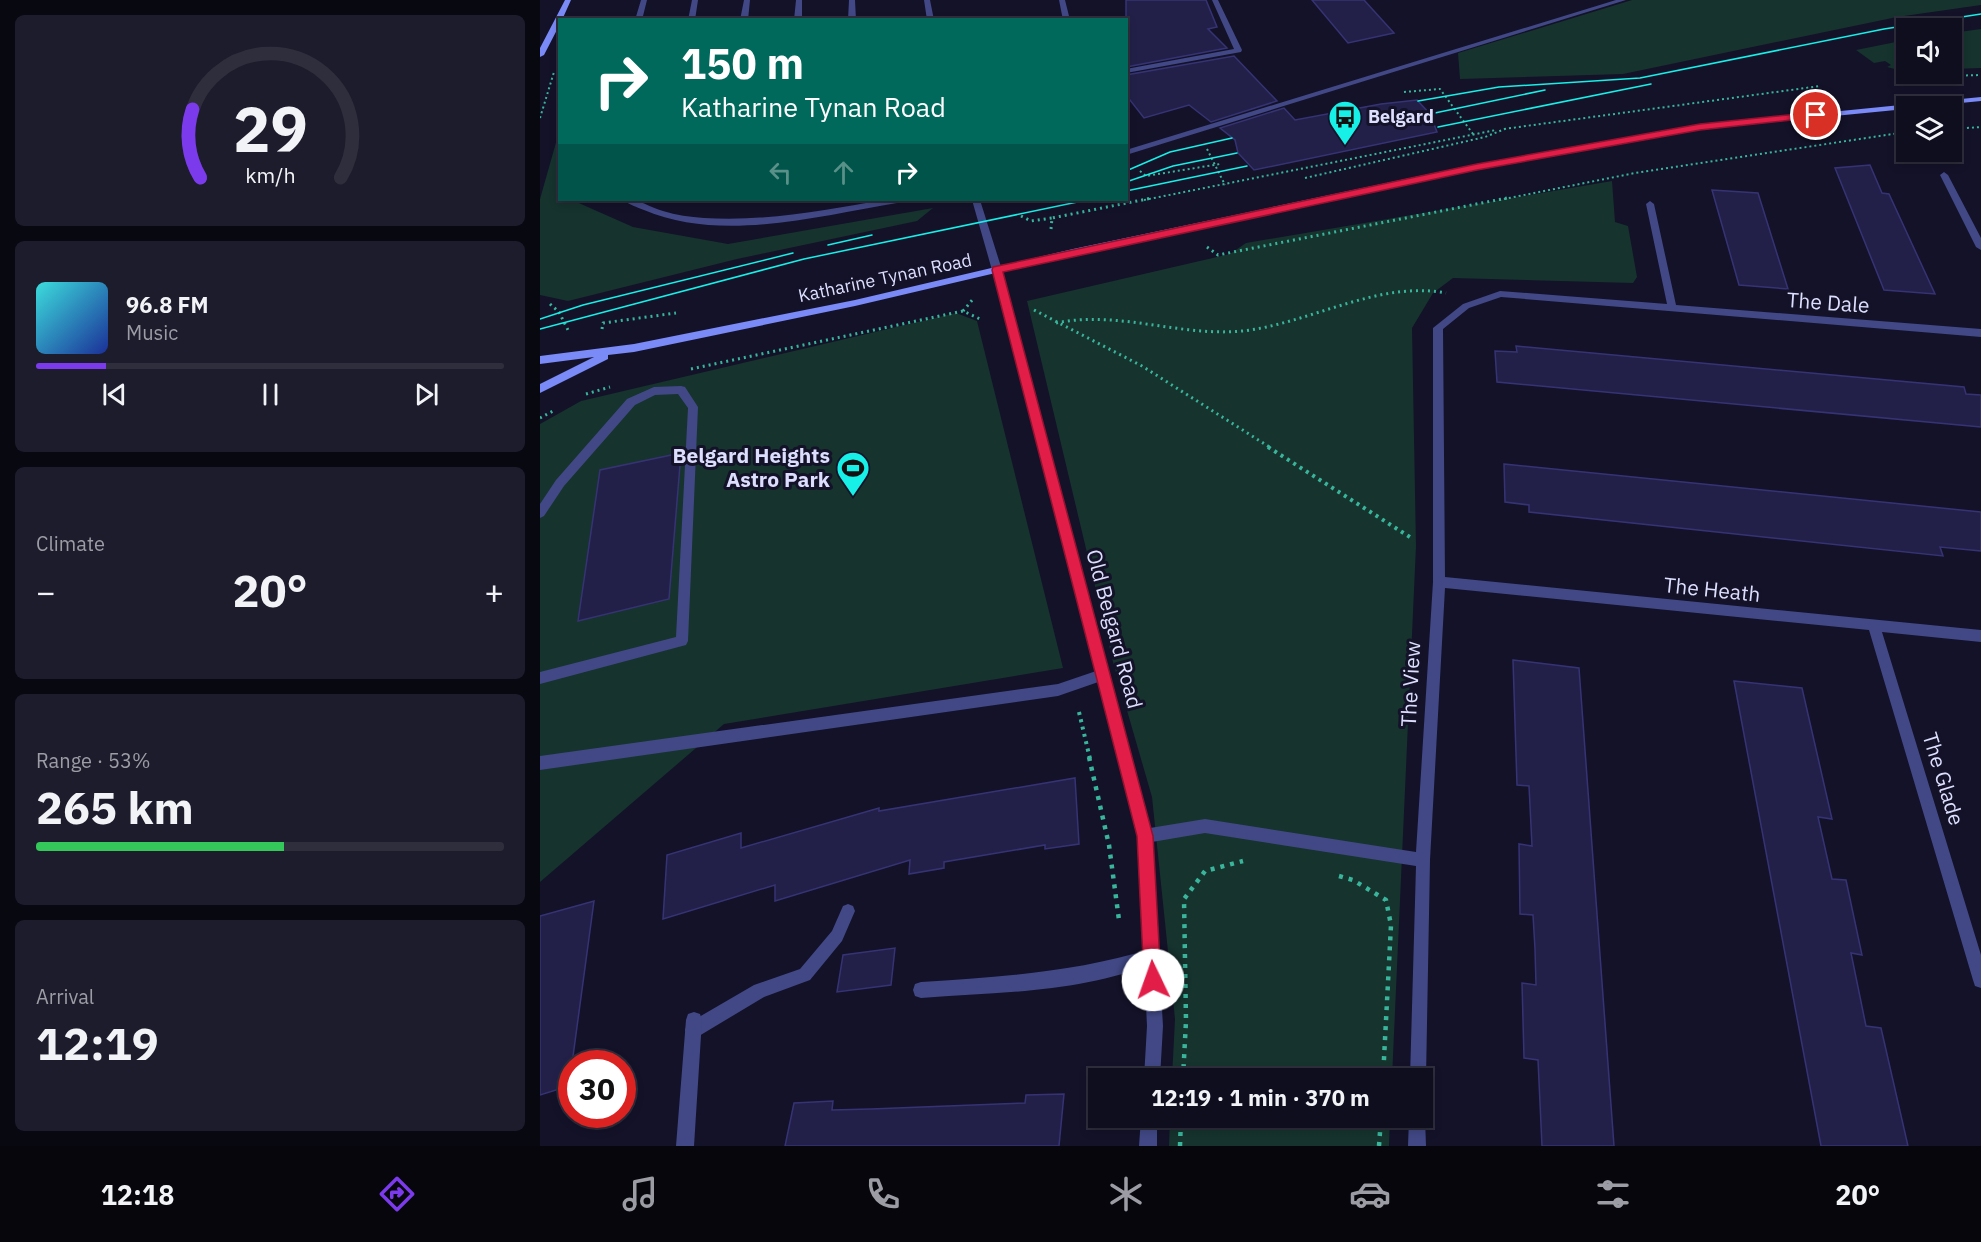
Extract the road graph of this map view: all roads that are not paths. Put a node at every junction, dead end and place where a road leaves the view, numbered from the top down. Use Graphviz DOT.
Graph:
graph roads {
  1 [pos="568,0"];
  2 [pos="644,0"];
  3 [pos="694,0"];
  4 [pos="747,0"];
  5 [pos="799,0"];
  6 [pos="852,0"];
  7 [pos="927,0"];
  8 [pos="1062,0"];
  9 [pos="1215,0"];
  10 [pos="1623,0"];
  11 [pos="559,18"];
  12 [pos="639,18"];
  13 [pos="691,18"];
  14 [pos="744,18"];
  15 [pos="798,18"];
  16 [pos="852,18"];
  17 [pos="931,18"];
  18 [pos="1066,18"];
  19 [pos="558,20"];
  20 [pos="540,55"];
  21 [pos="1128,71"];
  22 [pos="1981,99"];
  23 [pos="1128,152"];
  24 [pos="1944,175"];
  25 [pos="630,201"];
  26 [pos="890,201"];
  27 [pos="976,201"];
  28 [pos="1650,204"];
  29 [pos="1981,247"];
  30 [pos="997,270"];
  31 [pos="1466,306"];
  32 [pos="1671,308"];
  33 [pos="1981,333"];
  34 [pos="613,351"];
  35 [pos="540,360"];
  36 [pos="540,389"];
  37 [pos="540,513"];
  38 [pos="1439,582"];
  39 [pos="1874,626"];
  40 [pos="1981,636"];
  41 [pos="1102,675"];
  42 [pos="540,678"];
  43 [pos="540,763"];
  44 [pos="1145,836"];
  45 [pos="1423,860"];
  46 [pos="849,911"];
  47 [pos="1151,957"];
  48 [pos="1981,980"];
  49 [pos="921,990"];
  50 [pos="1153,1068"];
  51 [pos="1418,1068"];
  52 [pos="1149,1128"];
  53 [pos="1417,1128"];
  54 [pos="685,1146"];
  55 [pos="1148,1146"];
  56 [pos="1417,1146"];
  1 -- 11 [label="main road"];
  2 -- 12 [label="street"];
  3 -- 13 [label="street"];
  4 -- 14 [label="street"];
  5 -- 15 [label="street"];
  6 -- 16 [label="street"];
  7 -- 17 [label="street"];
  8 -- 18 [label="street"];
  9 -- 21 [label="street"];
  10 -- 23 [label="street"];
  19 -- 20 [label="main road"];
  22 -- 30 [label="main road, Katharine Tynan Road"];
  24 -- 29 [label="street"];
  25 -- 26 [label="street"];
  27 -- 30 [label="street, Old Belgard Road"];
  28 -- 32 [label="street"];
  30 -- 34 [label="main road, Katharine Tynan Road"];
  30 -- 41 [label="street, Old Belgard Road"];
  31 -- 32 [label="street, The Dale"];
  31 -- 38 [label="street, The View"];
  32 -- 33 [label="street, The Dale"];
  34 -- 35 [label="main road, Katharine Tynan Road"];
  34 -- 36 [label="main road"];
  37 -- 42 [label="street"];
  38 -- 39 [label="street, The Heath"];
  38 -- 45 [label="street, The View"];
  39 -- 40 [label="street, The Heath"];
  39 -- 48 [label="street, The Glade"];
  41 -- 43 [label="street"];
  41 -- 44 [label="street, Old Belgard Road"];
  44 -- 45 [label="street"];
  44 -- 47 [label="street, Old Belgard Road"];
  45 -- 51 [label="street, The View"];
  46 -- 54 [label="street"];
  47 -- 49 [label="street"];
  47 -- 50 [label="street, Old Belgard Road"];
  52 -- 55 [label="street"];
  53 -- 56 [label="street"];
}
